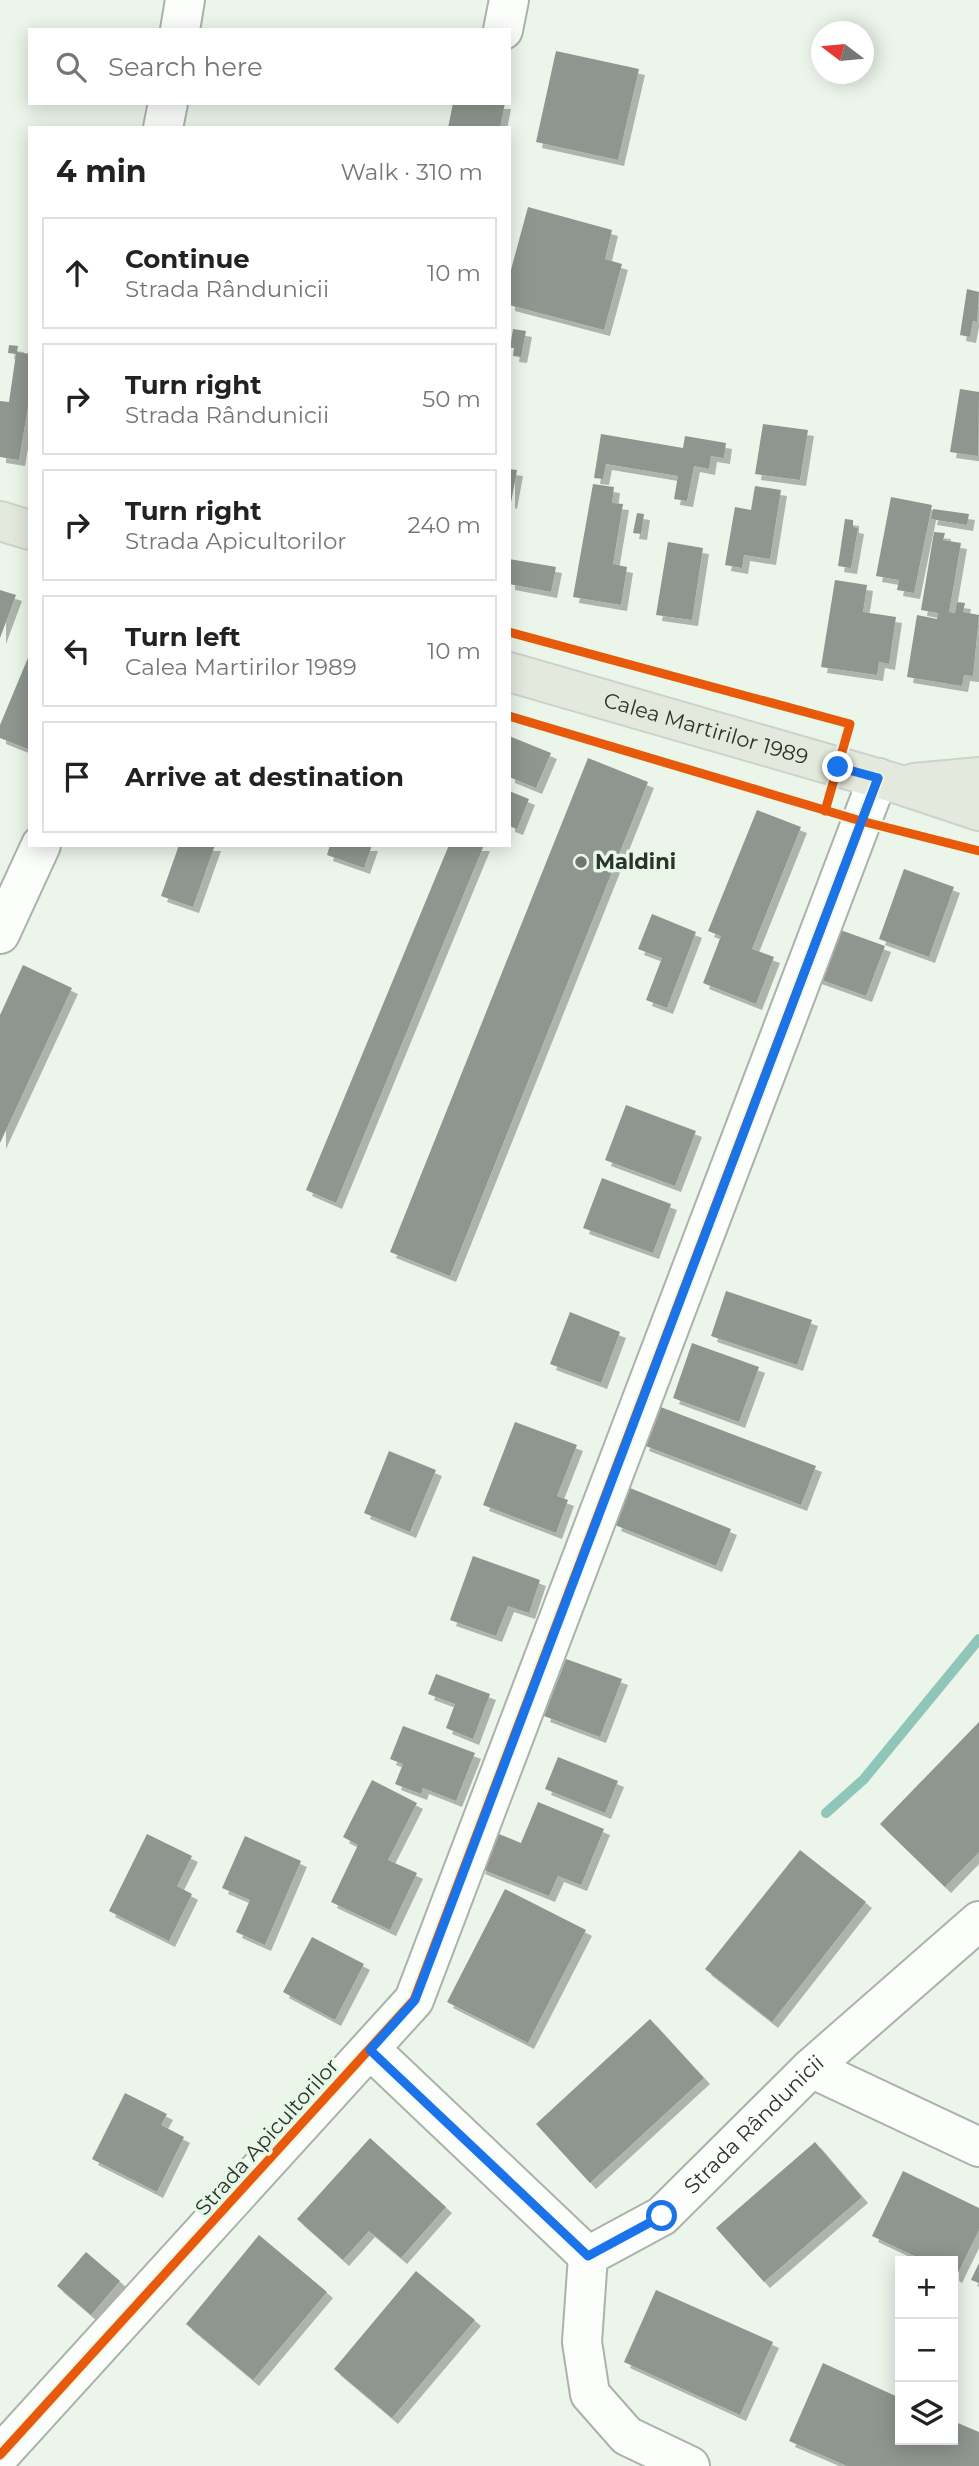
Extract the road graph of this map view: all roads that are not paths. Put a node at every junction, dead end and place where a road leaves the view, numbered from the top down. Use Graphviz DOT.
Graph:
graph roads {
  1 [pos="185,0"];
  2 [pos="509,0"];
  3 [pos="180,28"];
  4 [pos="503,28"];
  5 [pos="168,105"];
  6 [pos="163,126"];
  7 [pos="0,520"];
  8 [pos="28,529"];
  9 [pos="511,673"];
  10 [pos="979,777"];
  11 [pos="890,782"];
  12 [pos="979,811"];
  13 [pos="40,847"];
  14 [pos="0,934"];
  15 [pos="979,1921"];
  16 [pos="370,2050"];
  17 [pos="811,2068"];
  18 [pos="979,2147"];
  19 [pos="588,2256"];
  20 [pos="0,2455"];
  21 [pos="690,2466"];
  1 -- 3 [label="street"];
  2 -- 4 [label="street"];
  5 -- 6 [label="street"];
  7 -- 8 [label="main road"];
  9 -- 11 [label="main road, Calea Martirilor 1989"];
  10 -- 11 [label="main road, Calea Martirilor 1989"];
  11 -- 12 [label="main road, Calea Martirilor 1989"];
  11 -- 16 [label="street, Strada Apicultorilor"];
  13 -- 14 [label="street"];
  15 -- 17 [label="street, Strada Rândunicii"];
  16 -- 19 [label="street"];
  16 -- 20 [label="street, Strada Apicultorilor"];
  17 -- 18 [label="street"];
  17 -- 19 [label="street, Strada Rândunicii"];
  19 -- 21 [label="street"];
}
